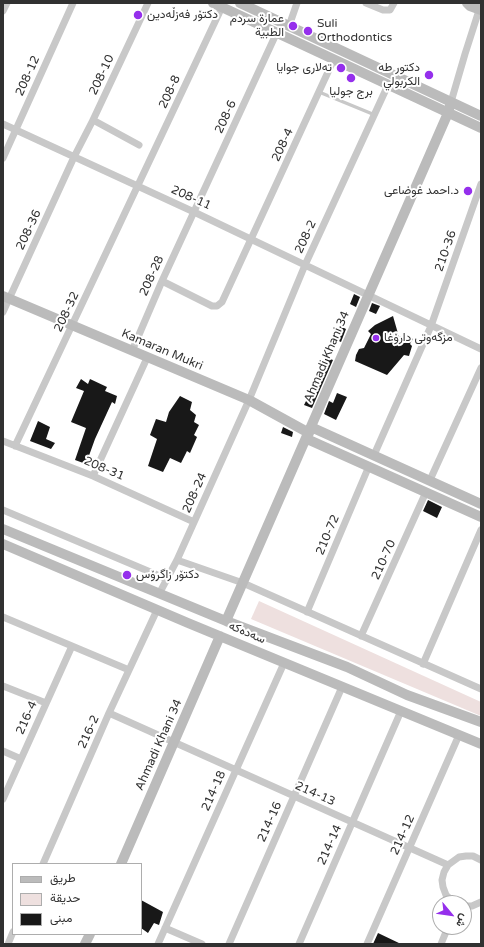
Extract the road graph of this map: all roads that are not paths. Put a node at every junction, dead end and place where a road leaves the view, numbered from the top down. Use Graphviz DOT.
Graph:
graph roads {
  1 [pos="7,3"];
  2 [pos="73,3"];
  3 [pos="148,3"];
  4 [pos="240,3"];
  5 [pos="297,3"];
  6 [pos="366,3"];
  7 [pos="394,3"];
  8 [pos="467,3"];
  9 [pos="217,5"];
  10 [pos="480,8"];
  11 [pos="3,11"];
  12 [pos="289,26"];
  13 [pos="277,32"];
  14 [pos="334,59"];
  15 [pos="388,85"];
  16 [pos="319,92"];
  17 [pos="451,102"];
  18 [pos="448,113"];
  19 [pos="375,115"];
  20 [pos="481,116"];
  21 [pos="93,120"];
  22 [pos="3,124"];
  23 [pos="481,128"];
  24 [pos="16,130"];
  25 [pos="138,146"];
  26 [pos="74,157"];
  27 [pos="3,158"];
  28 [pos="481,184"];
  29 [pos="138,187"];
  30 [pos="194,212"];
  31 [pos="252,239"];
  32 [pos="305,265"];
  33 [pos="162,281"];
  34 [pos="368,295"];
  35 [pos="6,298"];
  36 [pos="3,312"];
  37 [pos="72,326"];
  38 [pos="431,326"];
  39 [pos="481,349"];
  40 [pos="132,351"];
  41 [pos="147,358"];
  42 [pos="481,368"];
  43 [pos="249,400"];
  44 [pos="309,433"];
  45 [pos="3,441"];
  46 [pos="16,446"];
  47 [pos="374,454"];
  48 [pos="369,466"];
  49 [pos="93,476"];
  50 [pos="430,480"];
  51 [pos="426,492"];
  52 [pos="466,497"];
  53 [pos="481,504"];
  54 [pos="462,508"];
  55 [pos="3,510"];
  56 [pos="481,517"];
  57 [pos="194,522"];
  58 [pos="3,529"];
  59 [pos="481,530"];
  60 [pos="20,536"];
  61 [pos="3,544"];
  62 [pos="41,545"];
  63 [pos="16,550"];
  64 [pos="36,558"];
  65 [pos="177,560"];
  66 [pos="167,579"];
  67 [pos="243,584"];
  68 [pos="159,594"];
  69 [pos="157,610"];
  70 [pos="307,612"];
  71 [pos="3,617"];
  72 [pos="226,621"];
  73 [pos="220,636"];
  74 [pos="361,636"];
  75 [pos="72,646"];
  76 [pos="284,663"];
  77 [pos="423,664"];
  78 [pos="130,670"];
  79 [pos="367,678"];
  80 [pos="3,686"];
  81 [pos="342,687"];
  82 [pos="481,688"];
  83 [pos="401,692"];
  84 [pos="360,694"];
  85 [pos="46,703"];
  86 [pos="397,710"];
  87 [pos="109,713"];
  88 [pos="481,722"];
  89 [pos="459,735"];
  90 [pos="174,743"];
  91 [pos="481,744"];
  92 [pos="3,751"];
  93 [pos="21,758"];
  94 [pos="235,770"];
  95 [pos="294,796"];
  96 [pos="3,799"];
  97 [pos="352,822"];
  98 [pos="409,848"];
  99 [pos="481,858"];
  100 [pos="43,863"];
  101 [pos="120,863"];
  102 [pos="448,865"];
  103 [pos="446,895"];
  104 [pos="165,928"];
  105 [pos="12,934"];
  106 [pos="90,935"];
  107 [pos="8,944"];
  108 [pos="85,944"];
  109 [pos="158,944"];
  110 [pos="202,944"];
  111 [pos="229,944"];
  112 [pos="299,944"];
  113 [pos="367,944"];
  1 -- 11 [label="street"];
  2 -- 24 [label="street, 208-12"];
  3 -- 21 [label="street, 208-10"];
  4 -- 12 [label="main road"];
  5 -- 12 [label="street"];
  6 -- 7 [label="street"];
  8 -- 10 [label="main road"];
  9 -- 13 [label="main road"];
  9 -- 29 [label="street, 208-8"];
  10 -- 17 [label="street"];
  12 -- 17 [label="main road"];
  13 -- 14 [label="main road"];
  13 -- 30 [label="street, 208-6"];
  14 -- 15 [label="main road"];
  14 -- 16 [label="street, 208-4"];
  15 -- 18 [label="main road"];
  15 -- 19 [label="street, 208-2"];
  16 -- 19 [label="lane"];
  16 -- 31 [label="street, 208-4"];
  17 -- 18 [label="main road, Ahmadi Khani 34"];
  17 -- 20 [label="main road"];
  18 -- 23 [label="main road"];
  18 -- 34 [label="main road, Ahmadi Khani 34"];
  19 -- 32 [label="street, 208-2"];
  21 -- 25 [label="street"];
  21 -- 26 [label="street, 208-10"];
  22 -- 24 [label="street, 208-11"];
  24 -- 26 [label="street, 208-11"];
  24 -- 27 [label="street, 208-12"];
  26 -- 29 [label="street, 208-11"];
  26 -- 35 [label="street, 208-36"];
  28 -- 38 [label="street, 210-36"];
  29 -- 30 [label="street, 208-11"];
  29 -- 37 [label="street, 208-32"];
  30 -- 31 [label="street, 208-11"];
  30 -- 33 [label="street, 208-28"];
  31 -- 32 [label="street, 208-11"];
  31 -- 33 [label="street, 208-4"];
  32 -- 34 [label="street, 208-11"];
  32 -- 43 [label="street, 208-2"];
  33 -- 40 [label="street, 208-28"];
  34 -- 38 [label="street"];
  34 -- 44 [label="main road, Ahmadi Khani 34"];
  35 -- 36 [label="street, 208-36"];
  35 -- 37 [label="main road, Kamaran Mukri"];
  37 -- 40 [label="main road, Kamaran Mukri"];
  37 -- 46 [label="street, 208-32"];
  38 -- 39 [label="street"];
  38 -- 47 [label="street, 210-36"];
  40 -- 41 [label="main road, Kamaran Mukri"];
  41 -- 43 [label="main road, Kamaran Mukri"];
  41 -- 49 [label="street"];
  42 -- 50 [label="street"];
  43 -- 44 [label="main road, Kamaran Mukri"];
  43 -- 57 [label="street, 208-24"];
  44 -- 47 [label="main road, Kamaran Mukri"];
  44 -- 48 [label="main road, Kamaran Mukri"];
  44 -- 67 [label="main road, Ahmadi Khani 34"];
  45 -- 46 [label="street, 208-31"];
  46 -- 49 [label="street, 208-31"];
  47 -- 50 [label="main road, Kamaran Mukri"];
  48 -- 51 [label="main road, Kamaran Mukri"];
  48 -- 70 [label="street, 210-72"];
  49 -- 57 [label="street, 208-31"];
  50 -- 52 [label="main road, Kamaran Mukri"];
  51 -- 54 [label="main road, Kamaran Mukri"];
  51 -- 74 [label="street, 210-70"];
  52 -- 53 [label="main road, Kamaran Mukri"];
  52 -- 54 [label="main road"];
  54 -- 56 [label="main road, Kamaran Mukri"];
  55 -- 66 [label="street"];
  57 -- 65 [label="street, 208-24"];
  58 -- 60 [label="main road, سەدەکە"];
  59 -- 77 [label="street"];
  60 -- 62 [label="main road, سەدەکە"];
  60 -- 63 [label="main road"];
  61 -- 63 [label="main road, سەدەکە"];
  62 -- 64 [label="main road"];
  62 -- 68 [label="main road, سەدەکە"];
  63 -- 64 [label="main road, سەدەکە"];
  64 -- 69 [label="main road, سەدەکە"];
  65 -- 66 [label="street, 208-24"];
  65 -- 67 [label="street"];
  66 -- 68 [label="street, 208-24"];
  67 -- 70 [label="street"];
  67 -- 72 [label="main road, Ahmadi Khani 34"];
  68 -- 72 [label="main road, سەدەکە"];
  69 -- 73 [label="main road, سەدەکە"];
  69 -- 78 [label="street, 216-2"];
  70 -- 74 [label="street"];
  71 -- 75 [label="street"];
  72 -- 79 [label="main road, سەدەکە"];
  73 -- 76 [label="main road, سەدەکە"];
  73 -- 90 [label="main road, Ahmadi Khani 34"];
  74 -- 77 [label="street"];
  75 -- 78 [label="street"];
  75 -- 85 [label="street, 216-4"];
  76 -- 81 [label="main road, سەدەکە"];
  76 -- 94 [label="street, 214-18"];
  77 -- 82 [label="street"];
  78 -- 87 [label="street, 216-2"];
  79 -- 83 [label="main road, سەدەکە"];
  79 -- 84 [label="main road"];
  80 -- 85 [label="street"];
  81 -- 84 [label="main road, سەدەکە"];
  81 -- 95 [label="street, 214-16"];
  83 -- 86 [label="main road"];
  83 -- 88 [label="main road, سەدەکە"];
  84 -- 86 [label="main road, سەدەکە"];
  85 -- 93 [label="street, 216-4"];
  86 -- 89 [label="main road, سەدەکە"];
  86 -- 97 [label="street, 214-14"];
  87 -- 90 [label="street, 214-13"];
  87 -- 100 [label="street, 216-2"];
  89 -- 91 [label="main road, سەدەکە"];
  89 -- 98 [label="street, 214-12"];
  90 -- 94 [label="street, 214-13"];
  90 -- 101 [label="main road, Ahmadi Khani 34"];
  92 -- 93 [label="street"];
  93 -- 96 [label="street, 216-4"];
  94 -- 95 [label="street, 214-13"];
  94 -- 104 [label="street, 214-18"];
  95 -- 97 [label="street, 214-13"];
  95 -- 111 [label="street, 214-16"];
  97 -- 98 [label="street, 214-13"];
  97 -- 112 [label="street, 214-14"];
  98 -- 102 [label="street, 214-13"];
  98 -- 113 [label="street, 214-12"];
  99 -- 102 [label="street"];
  102 -- 103 [label="street"];
  104 -- 109 [label="street, 214-18"];
  104 -- 110 [label="street"];
  105 -- 107 [label="street"];
  106 -- 108 [label="main road"];
}
